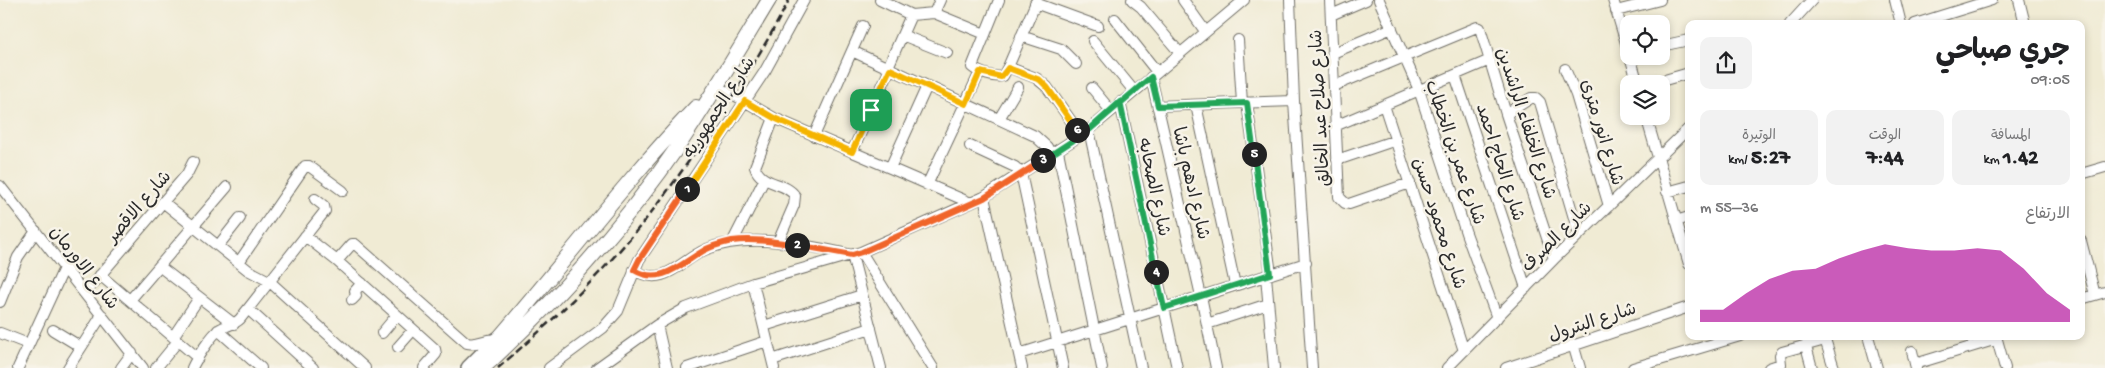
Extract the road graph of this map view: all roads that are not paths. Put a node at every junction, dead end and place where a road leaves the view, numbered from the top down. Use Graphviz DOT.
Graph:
graph roads {
  1 [pos="768,0"];
  2 [pos="804,0"];
  3 [pos="881,0"];
  4 [pos="940,0"];
  5 [pos="998,0"];
  6 [pos="1132,0"];
  7 [pos="1183,0"];
  8 [pos="1290,0"];
  9 [pos="1330,0"];
  10 [pos="1366,0"];
  11 [pos="1378,0"];
  12 [pos="1614,0"];
  13 [pos="1660,0"];
  14 [pos="1895,0"];
  15 [pos="1992,0"];
  16 [pos="2019,0"];
  17 [pos="1809,1"];
  18 [pos="1036,2"];
  19 [pos="1238,2"];
  20 [pos="1616,11"];
  21 [pos="934,13"];
  22 [pos="1332,15"];
  23 [pos="911,16"];
  24 [pos="1115,19"];
  25 [pos="1793,20"];
  26 [pos="1901,20"];
  27 [pos="1928,20"];
  28 [pos="2024,20"];
  29 [pos="1620,24"];
  30 [pos="863,26"];
  31 [pos="1098,26"];
  32 [pos="1392,28"];
  33 [pos="1205,31"];
  34 [pos="985,34"];
  35 [pos="902,36"];
  36 [pos="1021,36"];
  37 [pos="1238,40"];
  38 [pos="1685,41"];
  39 [pos="1093,42"];
  40 [pos="1670,44"];
  41 [pos="852,51"];
  42 [pos="1179,52"];
  43 [pos="946,53"];
  44 [pos="1333,53"];
  45 [pos="1405,58"];
  46 [pos="1490,60"];
  47 [pos="1076,64"];
  48 [pos="889,68"];
  49 [pos="976,68"];
  50 [pos="1008,68"];
  51 [pos="1564,69"];
  52 [pos="1154,74"];
  53 [pos="1685,74"];
  54 [pos="1455,75"];
  55 [pos="1670,78"];
  56 [pos="928,86"];
  57 [pos="1334,86"];
  58 [pos="716,87"];
  59 [pos="1018,87"];
  60 [pos="1092,88"];
  61 [pos="1419,90"];
  62 [pos="1134,91"];
  63 [pos="745,101"];
  64 [pos="1294,101"];
  65 [pos="1120,102"];
  66 [pos="1244,103"];
  67 [pos="966,104"];
  68 [pos="1196,105"];
  69 [pos="1384,105"];
  70 [pos="1158,106"];
  71 [pos="1111,111"];
  72 [pos="1506,114"];
  73 [pos="774,118"];
  74 [pos="999,119"];
  75 [pos="1649,125"];
  76 [pos="1335,126"];
  77 [pos="1085,132"];
  78 [pos="1685,132"];
  79 [pos="814,136"];
  80 [pos="1396,140"];
  81 [pos="970,146"];
  82 [pos="852,152"];
  83 [pos="1055,153"];
  84 [pos="1658,158"];
  85 [pos="1337,160"];
  86 [pos="193,162"];
  87 [pos="2105,167"];
  88 [pos="890,168"];
  89 [pos="1021,173"];
  90 [pos="2085,173"];
  91 [pos="764,180"];
  92 [pos="1410,183"];
  93 [pos="928,185"];
  94 [pos="0,186"];
  95 [pos="227,187"];
  96 [pos="1685,187"];
  97 [pos="343,191"];
  98 [pos="1667,192"];
  99 [pos="984,198"];
  100 [pos="315,199"];
  101 [pos="163,202"];
  102 [pos="971,204"];
  103 [pos="1609,206"];
  104 [pos="1685,217"];
  105 [pos="240,218"];
  106 [pos="1676,220"];
  107 [pos="193,226"];
  108 [pos="36,231"];
  109 [pos="1578,235"];
  110 [pos="305,236"];
  111 [pos="732,241"];
  112 [pos="778,242"];
  113 [pos="218,246"];
  114 [pos="1685,251"];
  115 [pos="2085,252"];
  116 [pos="857,253"];
  117 [pos="1554,259"];
  118 [pos="337,261"];
  119 [pos="238,262"];
  120 [pos="1306,263"];
  121 [pos="64,266"];
  122 [pos="159,266"];
  123 [pos="634,270"];
  124 [pos="100,275"];
  125 [pos="1268,275"];
  126 [pos="270,282"];
  127 [pos="362,283"];
  128 [pos="753,283"];
  129 [pos="1235,285"];
  130 [pos="1526,288"];
  131 [pos="86,293"];
  132 [pos="2100,293"];
  133 [pos="862,295"];
  134 [pos="1202,296"];
  135 [pos="200,298"];
  136 [pos="2085,298"];
  137 [pos="1,300"];
  138 [pos="130,300"];
  139 [pos="352,300"];
  140 [pos="1268,304"];
  141 [pos="1164,308"];
  142 [pos="1685,308"];
  143 [pos="248,309"];
  144 [pos="102,315"];
  145 [pos="397,315"];
  146 [pos="1497,318"];
  147 [pos="1130,319"];
  148 [pos="237,321"];
  149 [pos="1207,324"];
  150 [pos="657,325"];
  151 [pos="764,326"];
  152 [pos="871,328"];
  153 [pos="53,330"];
  154 [pos="218,330"];
  155 [pos="413,330"];
  156 [pos="1094,330"];
  157 [pos="0,333"];
  158 [pos="382,333"];
  159 [pos="176,339"];
  160 [pos="1727,340"];
  161 [pos="1820,340"];
  162 [pos="1826,340"];
  163 [pos="1872,340"];
  164 [pos="1991,340"];
  165 [pos="1998,340"];
  166 [pos="767,341"];
  167 [pos="1057,342"];
  168 [pos="28,344"];
  169 [pos="501,344"];
  170 [pos="1573,344"];
  171 [pos="1806,346"];
  172 [pos="81,347"];
  173 [pos="398,347"];
  174 [pos="1464,351"];
  175 [pos="1912,351"];
  176 [pos="132,353"];
  177 [pos="1019,354"];
  178 [pos="198,358"];
  179 [pos="773,364"];
  180 [pos="1916,366"];
  181 [pos="1511,367"];
  182 [pos="1774,367"];
  183 [pos="18,368"];
  184 [pos="68,368"];
  185 [pos="121,368"];
  186 [pos="143,368"];
  187 [pos="156,368"];
  188 [pos="192,368"];
  189 [pos="261,368"];
  190 [pos="313,368"];
  191 [pos="365,368"];
  192 [pos="424,368"];
  193 [pos="469,368"];
  194 [pos="483,368"];
  195 [pos="549,368"];
  196 [pos="597,368"];
  197 [pos="667,368"];
  198 [pos="687,368"];
  199 [pos="881,368"];
  200 [pos="933,368"];
  201 [pos="1022,368"];
  202 [pos="1063,368"];
  203 [pos="1102,368"];
  204 [pos="1141,368"];
  205 [pos="1177,368"];
  206 [pos="1216,368"];
  207 [pos="1274,368"];
  208 [pos="1312,368"];
  209 [pos="1447,368"];
  210 [pos="1580,368"];
  211 [pos="1633,368"];
  212 [pos="1812,368"];
  213 [pos="1834,368"];
  214 [pos="1877,368"];
  215 [pos="2005,368"];
  1 -- 58 [label="main road, شارع الجمهوريه"];
  2 -- 63 [label="street, شارع الجمهوريه"];
  3 -- 23 [label="street"];
  4 -- 21 [label="street"];
  5 -- 34 [label="street"];
  6 -- 42 [label="street"];
  7 -- 33 [label="street"];
  8 -- 64 [label="street"];
  9 -- 22 [label="street, شارع صلاح عبد الخالق"];
  10 -- 22 [label="street"];
  11 -- 32 [label="street, شارع عمر بن الخطاب"];
  12 -- 20 [label="street"];
  13 -- 20 [label="street"];
  14 -- 26 [label="street"];
  15 -- 27 [label="street"];
  16 -- 28 [label="street"];
  17 -- 25 [label="street"];
  18 -- 31 [label="street"];
  18 -- 36 [label="street"];
  19 -- 33 [label="street"];
  20 -- 29 [label="street"];
  21 -- 23 [label="street"];
  21 -- 34 [label="street"];
  22 -- 44 [label="street, شارع صلاح عبد الخالق"];
  23 -- 35 [label="street"];
  24 -- 52 [label="street"];
  30 -- 41 [label="street"];
  32 -- 44 [label="street"];
  32 -- 45 [label="street, شارع عمر بن الخطاب"];
  33 -- 42 [label="street"];
  34 -- 49 [label="street"];
  35 -- 43 [label="street"];
  35 -- 48 [label="street"];
  36 -- 47 [label="street"];
  36 -- 50 [label="street"];
  37 -- 66 [label="street"];
  38 -- 40 [label="street"];
  39 -- 62 [label="street"];
  41 -- 48 [label="street"];
  41 -- 79 [label="street"];
  42 -- 52 [label="street"];
  44 -- 57 [label="street, شارع صلاح عبد الخالق"];
  45 -- 46 [label="street, شارع الخلفاء الراشدين"];
  45 -- 57 [label="street"];
  45 -- 61 [label="street, شارع عمر بن الخطاب"];
  46 -- 54 [label="street"];
  46 -- 72 [label="street, شارع الخلفاء الراشدين"];
  48 -- 56 [label="street"];
  48 -- 82 [label="street"];
  49 -- 50 [label="street"];
  49 -- 67 [label="street"];
  50 -- 77 [label="street"];
  51 -- 103 [label="street, شارع انور مترى"];
  52 -- 62 [label="street"];
  52 -- 70 [label="street, شارع ادهم باشا"];
  53 -- 55 [label="street"];
  54 -- 61 [label="street"];
  54 -- 130 [label="street, شارع الحاج احمد"];
  56 -- 67 [label="street"];
  56 -- 88 [label="street"];
  57 -- 76 [label="street, شارع صلاح عبد الخالق"];
  58 -- 63 [label="street"];
  58 -- 169 [label="main road, شارع الجمهوريه"];
  58 -- 169 [label="main road, شارع الجمهوريه"];
  59 -- 74 [label="street"];
  60 -- 71 [label="street"];
  61 -- 69 [label="street"];
  61 -- 146 [label="street, شارع عمر بن الخطاب"];
  62 -- 65 [label="street"];
  63 -- 73 [label="street"];
  63 -- 123 [label="street, شارع الجمهوريه"];
  64 -- 66 [label="street"];
  64 -- 120 [label="street"];
  65 -- 71 [label="street"];
  65 -- 141 [label="street, شارع الصحابه"];
  66 -- 68 [label="street"];
  66 -- 125 [label="street"];
  67 -- 74 [label="street"];
  67 -- 93 [label="street"];
  68 -- 70 [label="street"];
  68 -- 129 [label="street"];
  69 -- 76 [label="street"];
  69 -- 80 [label="street, شارع محمود حسن"];
  70 -- 134 [label="street, شارع ادهم باشا"];
  71 -- 77 [label="street"];
  72 -- 109 [label="street"];
  72 -- 117 [label="street, شارع الخلفاء الراشدين"];
  73 -- 79 [label="street"];
  73 -- 91 [label="street"];
  74 -- 83 [label="street"];
  75 -- 84 [label="street"];
  76 -- 85 [label="street, شارع صلاح عبد الخالق"];
  77 -- 83 [label="street"];
  77 -- 147 [label="street"];
  78 -- 84 [label="street, شارع الصرف"];
  79 -- 82 [label="street"];
  80 -- 85 [label="street"];
  80 -- 92 [label="street, شارع محمود حسن"];
  81 -- 89 [label="street"];
  82 -- 88 [label="street"];
  83 -- 89 [label="street"];
  83 -- 156 [label="street"];
  84 -- 98 [label="street"];
  84 -- 103 [label="street, شارع الصرف"];
  85 -- 92 [label="street, شارع صلاح عبد الخالق"];
  86 -- 101 [label="street, شارع الاقصر"];
  87 -- 90 [label="street"];
  88 -- 93 [label="street"];
  89 -- 99 [label="street"];
  89 -- 167 [label="street"];
  91 -- 111 [label="street"];
  91 -- 112 [label="street"];
  92 -- 174 [label="street, شارع محمود حسن"];
  93 -- 102 [label="street"];
  94 -- 108 [label="street, شارع الاورمان"];
  95 -- 107 [label="street"];
  96 -- 98 [label="street"];
  97 -- 119 [label="street"];
  98 -- 106 [label="street"];
  99 -- 102 [label="street"];
  99 -- 177 [label="street"];
  100 -- 110 [label="street"];
  101 -- 107 [label="street"];
  101 -- 124 [label="street, شارع الاقصر"];
  102 -- 116 [label="street"];
  103 -- 109 [label="street, شارع الصرف"];
  104 -- 106 [label="street"];
  105 -- 113 [label="street"];
  106 -- 114 [label="street"];
  107 -- 113 [label="street"];
  107 -- 122 [label="street"];
  108 -- 121 [label="street, شارع الاورمان"];
  108 -- 137 [label="street"];
  109 -- 117 [label="street, شارع الصرف"];
  110 -- 118 [label="street"];
  110 -- 126 [label="street"];
  111 -- 112 [label="street"];
  111 -- 123 [label="street"];
  112 -- 116 [label="street"];
  113 -- 119 [label="street"];
  115 -- 132 [label="street"];
  116 -- 128 [label="street"];
  116 -- 133 [label="street"];
  116 -- 200 [label="street"];
  117 -- 130 [label="street, شارع الصرف"];
  118 -- 127 [label="street"];
  118 -- 169 [label="street"];
  119 -- 126 [label="street"];
  120 -- 125 [label="street"];
  120 -- 208 [label="street"];
  121 -- 131 [label="street, شارع الاورمان"];
  121 -- 168 [label="street"];
  122 -- 135 [label="street"];
  122 -- 138 [label="street"];
  123 -- 195 [label="street, شارع الجمهوريه"];
  124 -- 131 [label="street, شارع الاقصر"];
  124 -- 138 [label="street"];
  125 -- 129 [label="street"];
  125 -- 140 [label="street"];
  126 -- 143 [label="street"];
  126 -- 191 [label="street"];
  127 -- 139 [label="street"];
  127 -- 145 [label="street"];
  128 -- 150 [label="street"];
  128 -- 151 [label="street"];
  129 -- 134 [label="street"];
  130 -- 146 [label="street, شارع الصرف"];
  131 -- 144 [label="street, شارع الاورمان"];
  132 -- 136 [label="street"];
  133 -- 151 [label="street"];
  133 -- 152 [label="street"];
  134 -- 141 [label="street"];
  134 -- 149 [label="street, شارع ادهم باشا"];
  135 -- 148 [label="street"];
  135 -- 159 [label="street"];
  138 -- 159 [label="street"];
  140 -- 149 [label="street"];
  140 -- 207 [label="street"];
  141 -- 147 [label="street"];
  141 -- 205 [label="street, شارع الصحابه"];
  142 -- 170 [label="street, شارع البترول"];
  143 -- 148 [label="street"];
  143 -- 190 [label="street"];
  144 -- 172 [label="street"];
  144 -- 176 [label="street, شارع الاورمان"];
  145 -- 155 [label="street"];
  145 -- 158 [label="street"];
  146 -- 174 [label="street, شارع الصرف"];
  147 -- 156 [label="street"];
  147 -- 204 [label="street"];
  148 -- 154 [label="street"];
  149 -- 206 [label="street, شارع ادهم باشا"];
  150 -- 196 [label="street"];
  150 -- 197 [label="street"];
  151 -- 166 [label="street"];
  152 -- 179 [label="street"];
  152 -- 199 [label="street"];
  153 -- 172 [label="street"];
  154 -- 178 [label="street"];
  154 -- 189 [label="street"];
  155 -- 173 [label="street"];
  155 -- 192 [label="street"];
  156 -- 167 [label="street"];
  156 -- 203 [label="street"];
  157 -- 168 [label="street"];
  159 -- 178 [label="street"];
  159 -- 187 [label="street"];
  160 -- 211 [label="street"];
  161 -- 171 [label="street"];
  162 -- 213 [label="street"];
  163 -- 214 [label="street"];
  164 -- 180 [label="street"];
  165 -- 215 [label="street"];
  166 -- 179 [label="street"];
  166 -- 198 [label="street"];
  167 -- 177 [label="street"];
  167 -- 202 [label="street"];
  168 -- 183 [label="street"];
  169 -- 193 [label="highway"];
  169 -- 194 [label="main road, شارع الجمهوريه"];
  170 -- 181 [label="street, شارع البترول"];
  170 -- 210 [label="street"];
  171 -- 182 [label="street"];
  171 -- 212 [label="street"];
  172 -- 184 [label="street"];
  174 -- 209 [label="street, شارع الصرف"];
  175 -- 180 [label="street"];
  176 -- 185 [label="street"];
  176 -- 186 [label="street, شارع الاورمان"];
  177 -- 201 [label="street"];
  178 -- 188 [label="street"];
}
